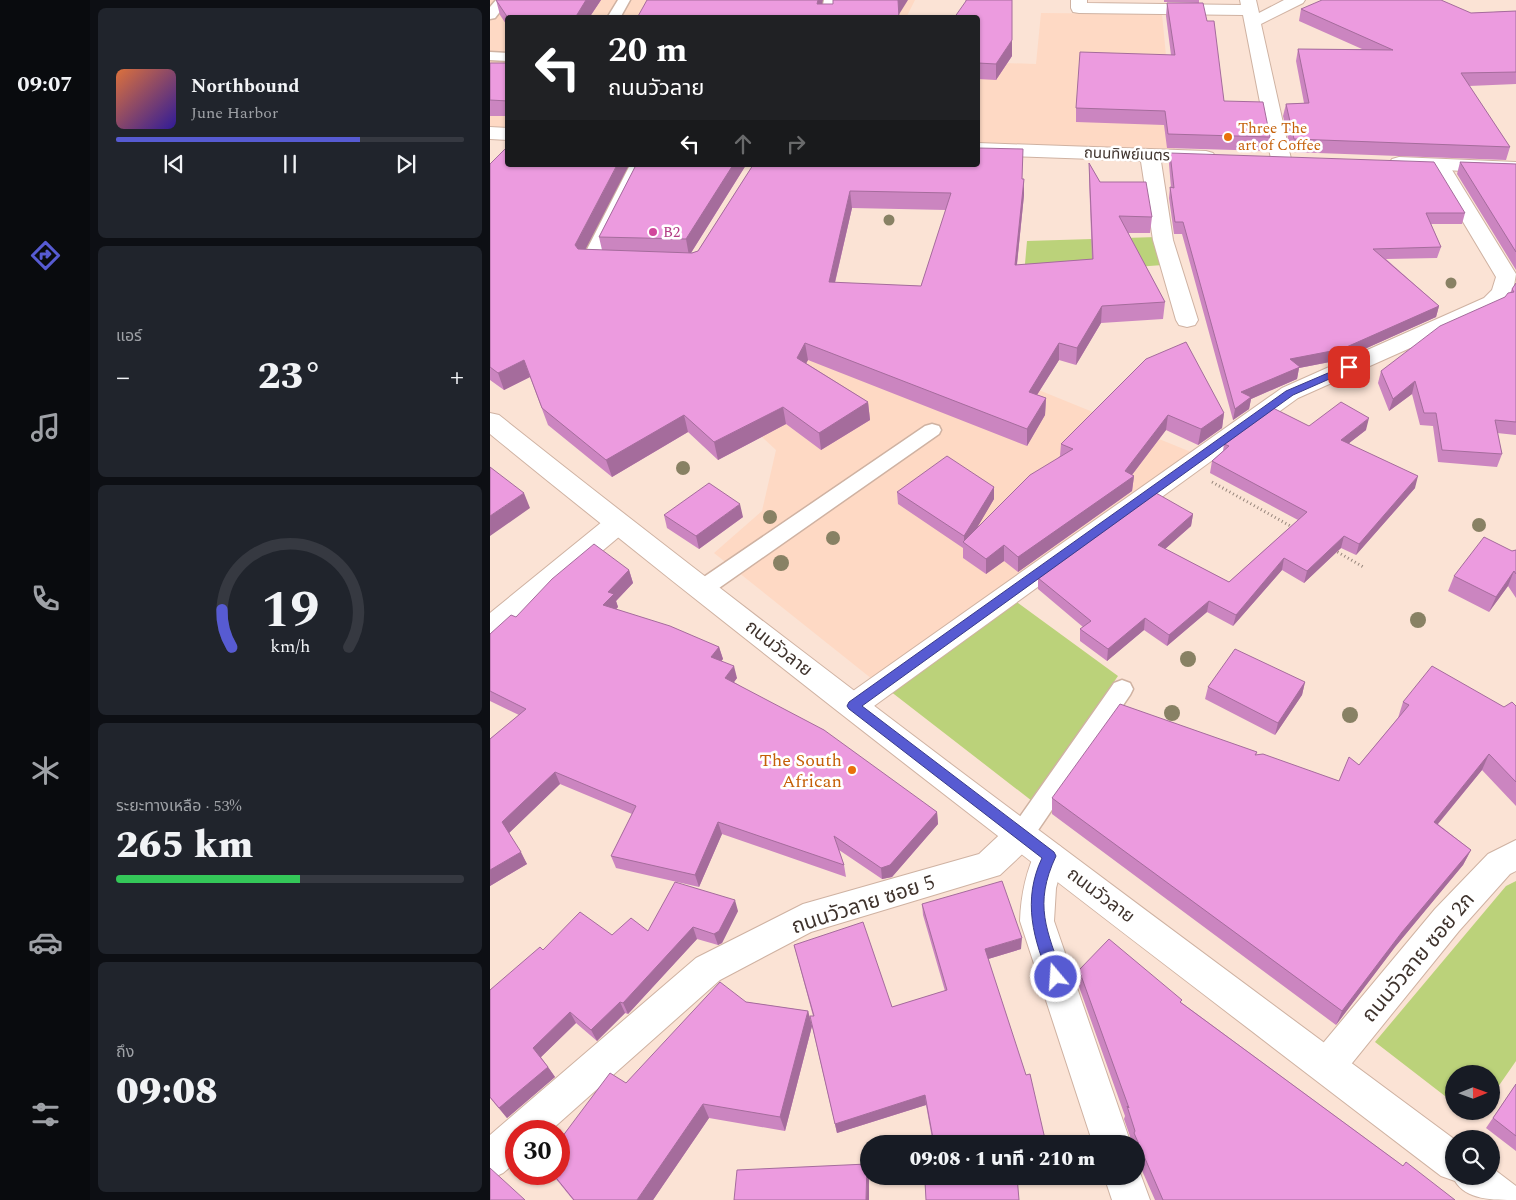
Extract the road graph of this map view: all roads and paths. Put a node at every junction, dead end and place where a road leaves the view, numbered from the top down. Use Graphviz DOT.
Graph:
graph roads {
  1 [pos="503,0"];
  2 [pos="624,0"];
  3 [pos="830,0"];
  4 [pos="1079,0"];
  5 [pos="1297,0"];
  6 [pos="1251,10"];
  7 [pos="490,15"];
  8 [pos="615,15"];
  9 [pos="827,15"];
  10 [pos="490,56"];
  11 [pos="505,57"];
  12 [pos="490,133"];
  13 [pos="505,134"];
  14 [pos="980,149"];
  15 [pos="1150,155"];
  16 [pos="1225,157"];
  17 [pos="1301,160"];
  18 [pos="1380,163"];
  19 [pos="1439,165"];
  20 [pos="637,167"];
  21 [pos="1516,168"];
  22 [pos="618,261"];
  23 [pos="1511,279"];
  24 [pos="1187,320"];
  25 [pos="490,420"];
  26 [pos="932,430"];
  27 [pos="1185,467"];
  28 [pos="617,524"];
  29 [pos="1296,530"];
  30 [pos="1331,549"];
  31 [pos="1365,568"];
  32 [pos="702,589"];
  33 [pos="490,629"];
  34 [pos="1122,689"];
  35 [pos="853,706"];
  36 [pos="1021,834"];
  37 [pos="1516,854"];
  38 [pos="1049,856"];
  39 [pos="1327,1066"];
  40 [pos="535,1120"];
  41 [pos="1109,1135"];
  42 [pos="505,1146"];
  43 [pos="1445,1155"];
  44 [pos="490,1160"];
  45 [pos="1126,1185"];
  46 [pos="1484,1185"];
  47 [pos="1131,1200"];
  48 [pos="1503,1200"];
  1 -- 7 [label="lane"];
  2 -- 8 [label="lane"];
  3 -- 9 [label="lane"];
  4 -- 6 [label="street"];
  5 -- 6 [label="street"];
  6 -- 17 [label="street"];
  10 -- 11 [label="lane"];
  12 -- 13 [label="street"];
  14 -- 15 [label="street, ถนนทิพย์เนตร"];
  15 -- 16 [label="street, ถนนทิพย์เนตร"];
  15 -- 24 [label="street"];
  18 -- 19 [label="street"];
  19 -- 21 [label="street"];
  19 -- 23 [label="street"];
  20 -- 22 [label="lane"];
  23 -- 27 [label="street"];
  25 -- 28 [label="street, ถนนวัวลาย"];
  26 -- 32 [label="lane"];
  27 -- 29 [label="path"];
  27 -- 35 [label="street"];
  28 -- 32 [label="street, ถนนวัวลาย"];
  28 -- 33 [label="street"];
  30 -- 31 [label="path"];
  32 -- 35 [label="street, ถนนวัวลาย"];
  34 -- 36 [label="lane"];
  35 -- 36 [label="street, ถนนวัวลาย"];
  36 -- 38 [label="street, ถนนวัวลาย"];
  36 -- 40 [label="street, ถนนวัวลาย ซอย 5"];
  37 -- 39 [label="street, ถนนวัวลาย ซอย 2ก"];
  38 -- 39 [label="street, ถนนวัวลาย"];
  38 -- 41 [label="street"];
  39 -- 43 [label="street, ถนนวัวลาย"];
  42 -- 44 [label="street"];
  45 -- 47 [label="street"];
  46 -- 48 [label="street"];
}
